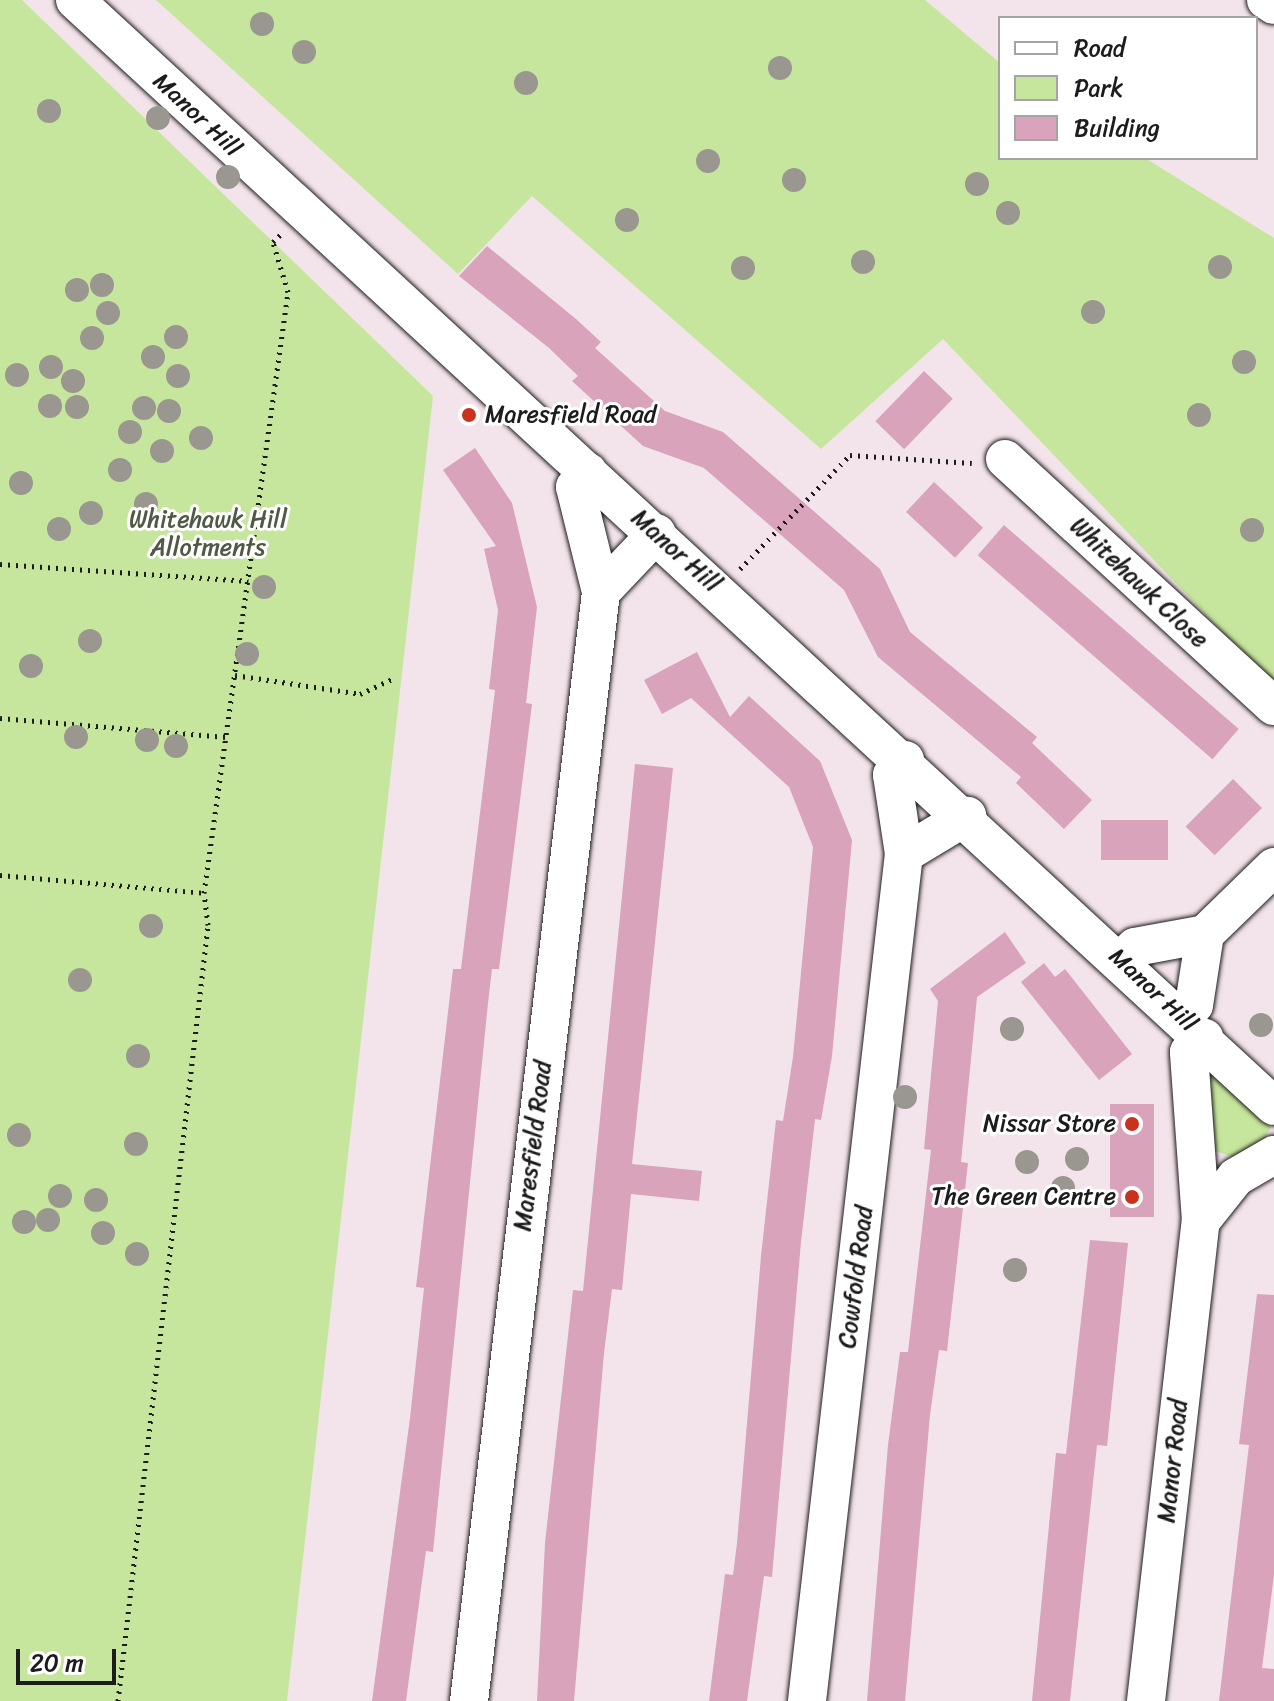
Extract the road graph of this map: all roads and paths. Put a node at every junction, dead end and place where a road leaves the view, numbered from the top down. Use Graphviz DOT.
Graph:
graph roads {
  1 [pos="75,0"];
  2 [pos="1266,0"];
  3 [pos="1274,5"];
  4 [pos="273,242"];
  5 [pos="1005,459"];
  6 [pos="588,472"];
  7 [pos="657,533"];
  8 [pos="0,564"];
  9 [pos="248,581"];
  10 [pos="719,591"];
  11 [pos="601,592"];
  12 [pos="235,675"];
  13 [pos="394,678"];
  14 [pos="1274,706"];
  15 [pos="0,718"];
  16 [pos="226,737"];
  17 [pos="905,760"];
  18 [pos="967,816"];
  19 [pos="904,854"];
  20 [pos="1274,867"];
  21 [pos="0,875"];
  22 [pos="204,893"];
  23 [pos="1205,934"];
  24 [pos="1121,960"];
  25 [pos="1193,1028"];
  26 [pos="1274,1106"];
  27 [pos="1274,1155"];
  28 [pos="1201,1221"];
  29 [pos="118,1701"];
  30 [pos="469,1701"];
  31 [pos="807,1701"];
  32 [pos="1146,1701"];
  1 -- 6 [label="street, Manor Hill"];
  2 -- 3 [label="street"];
  4 -- 9 [label="path"];
  5 -- 10 [label="path"];
  5 -- 14 [label="street, Whitehawk Close"];
  6 -- 7 [label="street, Manor Hill"];
  6 -- 11 [label="street, Maresfield Road"];
  7 -- 10 [label="street, Manor Hill"];
  7 -- 11 [label="street"];
  8 -- 9 [label="path"];
  9 -- 12 [label="path"];
  10 -- 17 [label="street, Manor Hill"];
  11 -- 30 [label="street, Maresfield Road"];
  12 -- 13 [label="path"];
  12 -- 16 [label="path"];
  15 -- 16 [label="path"];
  16 -- 22 [label="path"];
  17 -- 18 [label="street, Manor Hill"];
  17 -- 19 [label="street, Cowfold Road"];
  18 -- 19 [label="street"];
  18 -- 24 [label="street, Manor Hill"];
  19 -- 31 [label="street, Cowfold Road"];
  20 -- 23 [label="street"];
  21 -- 22 [label="path"];
  22 -- 29 [label="path"];
  23 -- 24 [label="street"];
  23 -- 25 [label="street"];
  24 -- 25 [label="street, Manor Hill"];
  25 -- 26 [label="street, Manor Hill"];
  25 -- 28 [label="street, Manor Road"];
  27 -- 28 [label="street"];
  28 -- 32 [label="street, Manor Road"];
}
